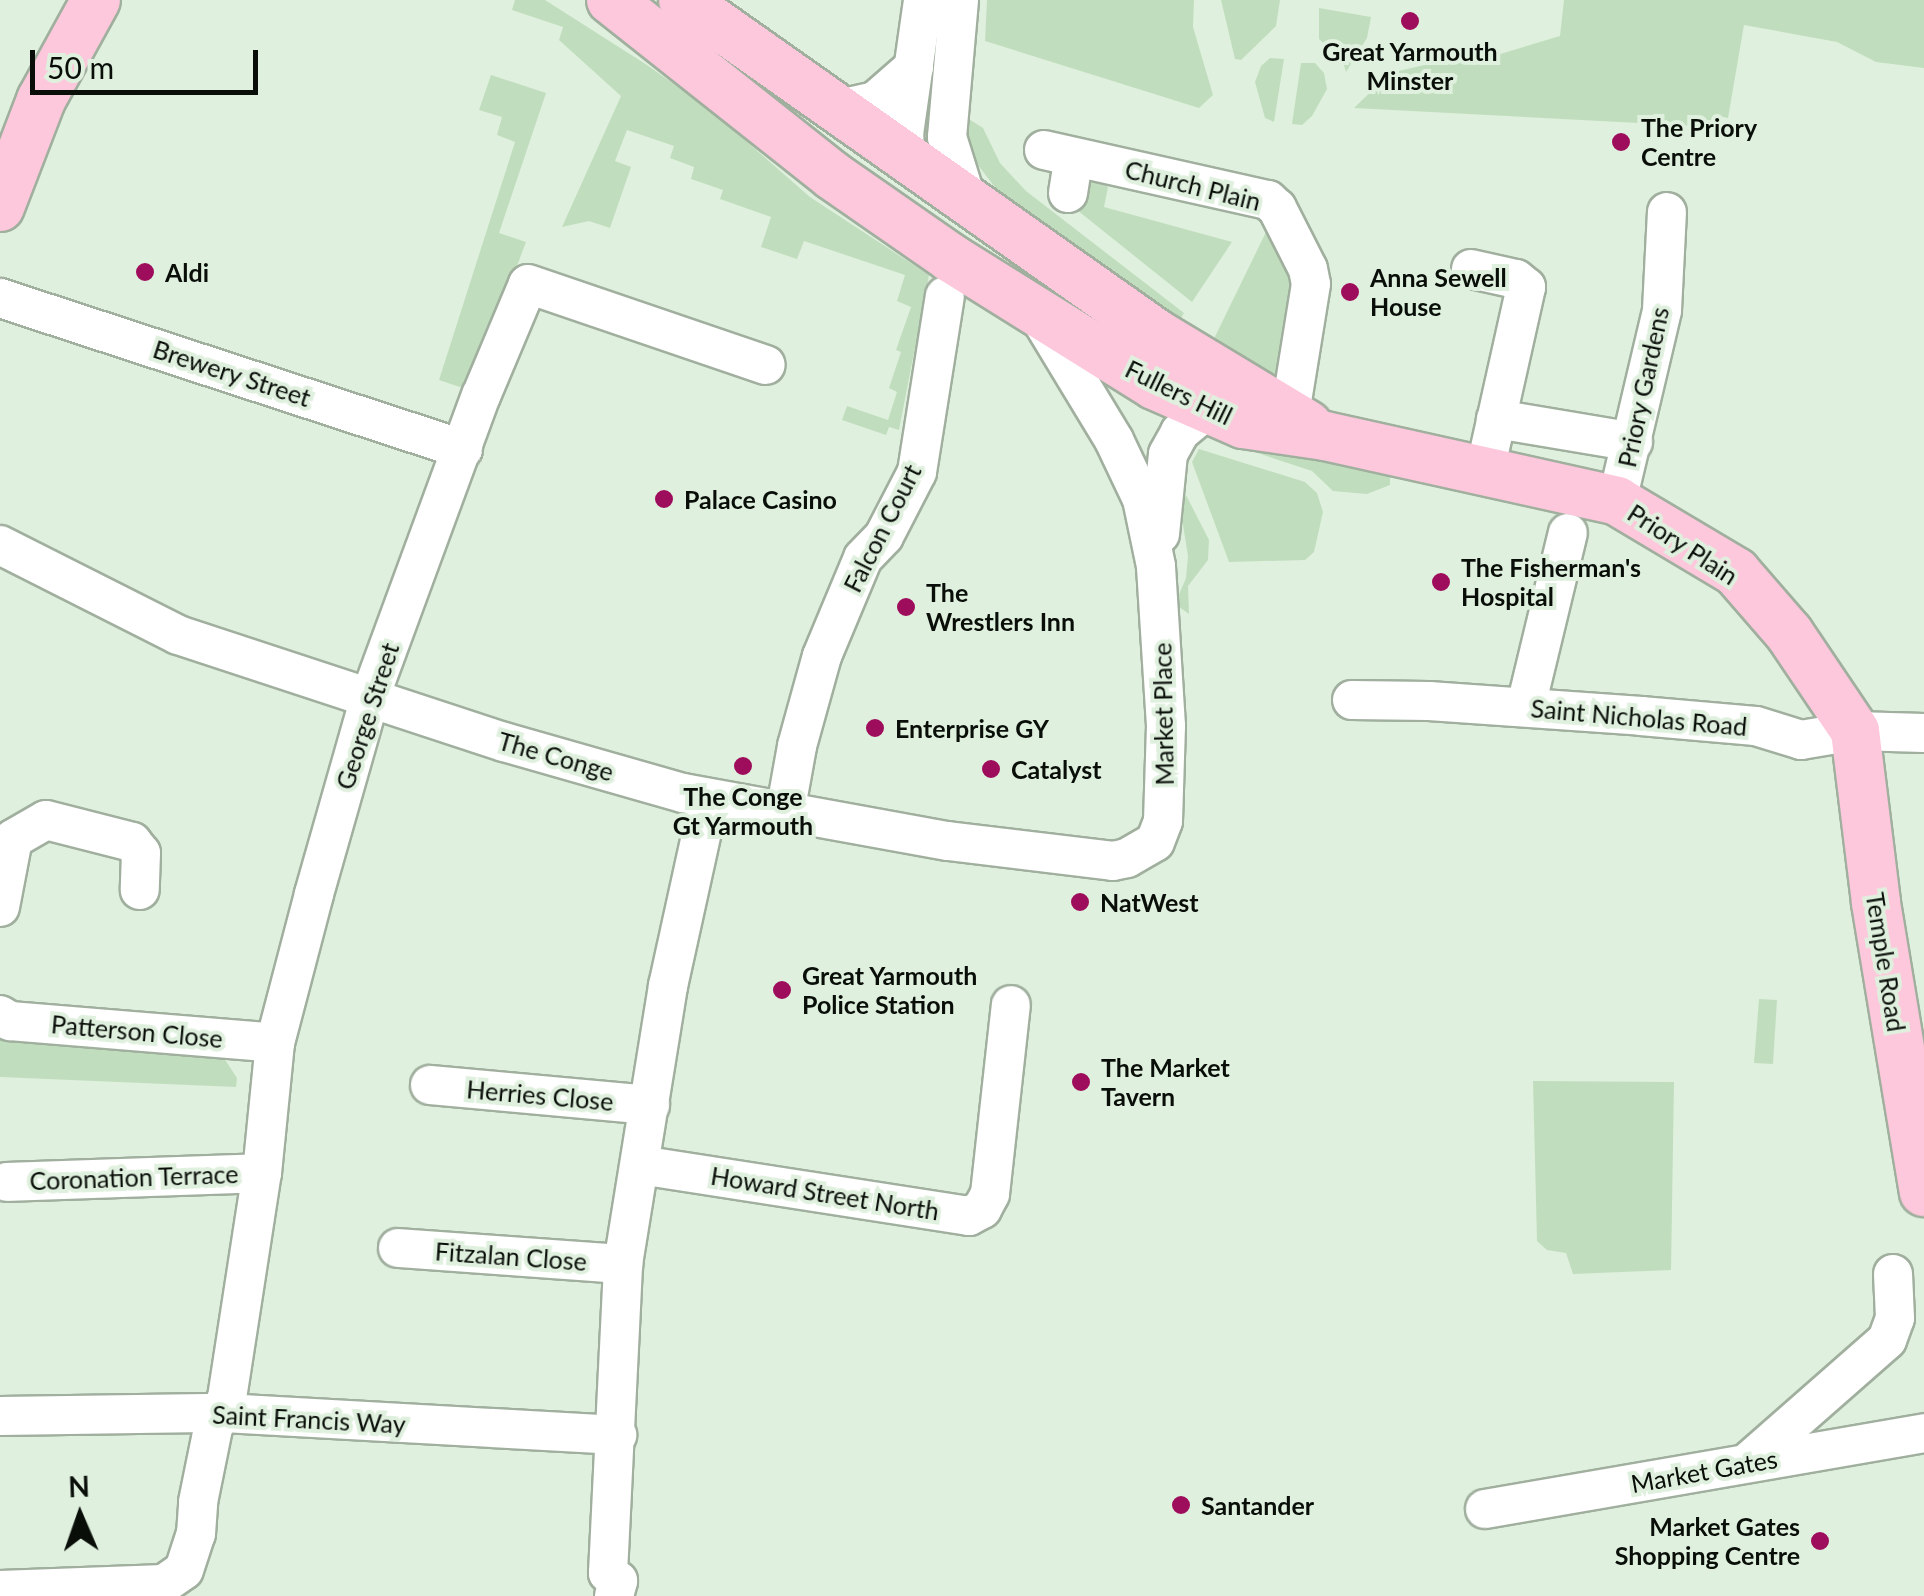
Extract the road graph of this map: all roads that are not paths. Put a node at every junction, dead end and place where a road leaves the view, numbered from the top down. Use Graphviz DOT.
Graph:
graph roads {
  1 [pos="96,0"];
  2 [pos="611,0"];
  3 [pos="682,0"];
  4 [pos="923,0"];
  5 [pos="959,0"];
  6 [pos="914,67"];
  7 [pos="835,110"];
  8 [pos="905,157"];
  9 [pos="1062,167"];
  10 [pos="966,198"];
  11 [pos="0,207"];
  12 [pos="1667,212"];
  13 [pos="1471,269"];
  14 [pos="945,296"];
  15 [pos="0,298"];
  16 [pos="1037,312"];
  17 [pos="766,365"];
  18 [pos="1228,398"];
  19 [pos="1496,419"];
  20 [pos="1308,425"];
  21 [pos="1633,442"];
  22 [pos="463,449"];
  23 [pos="1486,471"];
  24 [pos="1617,501"];
  25 [pos="1568,533"];
  26 [pos="0,545"];
  27 [pos="1156,566"];
  28 [pos="370,697"];
  29 [pos="1352,700"];
  30 [pos="1526,706"];
  31 [pos="1855,731"];
  32 [pos="1924,733"];
  33 [pos="708,799"];
  34 [pos="786,813"];
  35 [pos="1140,853"];
  36 [pos="140,890"];
  37 [pos="0,907"];
  38 [pos="1012,1005"];
  39 [pos="0,1015"];
  40 [pos="275,1043"];
  41 [pos="430,1085"];
  42 [pos="650,1105"];
  43 [pos="640,1164"];
  44 [pos="262,1173"];
  45 [pos="7,1182"];
  46 [pos="1924,1192"];
  47 [pos="398,1248"];
  48 [pos="623,1264"];
  49 [pos="1894,1274"];
  50 [pos="224,1413"];
  51 [pos="0,1416"];
  52 [pos="1924,1433"];
  53 [pos="617,1435"];
  54 [pos="1748,1463"];
  55 [pos="1485,1508"];
  56 [pos="0,1590"];
  57 [pos="614,1596"];
  1 -- 11 [label="main road"];
  2 -- 16 [label="main road, Fullers Hill"];
  3 -- 7 [label="main road, Fullers Hill"];
  4 -- 6 [label="street"];
  5 -- 10 [label="street"];
  6 -- 7 [label="street"];
  6 -- 8 [label="street"];
  7 -- 8 [label="main road, Fullers Hill"];
  8 -- 10 [label="main road, Fullers Hill"];
  8 -- 16 [label="main road"];
  9 -- 20 [label="street, Church Plain"];
  10 -- 18 [label="main road, Fullers Hill"];
  12 -- 21 [label="street, Priory Gardens"];
  13 -- 19 [label="street"];
  14 -- 34 [label="street, Falcon Court"];
  15 -- 22 [label="street, Brewery Street"];
  16 -- 18 [label="main road, Fullers Hill"];
  16 -- 27 [label="street, Market Place"];
  17 -- 22 [label="street, George Street"];
  18 -- 20 [label="main road, Fullers Hill"];
  18 -- 27 [label="street, Market Place"];
  19 -- 21 [label="street"];
  19 -- 23 [label="street"];
  20 -- 23 [label="main road, Priory Plain"];
  21 -- 24 [label="street, Priory Gardens"];
  22 -- 28 [label="street, George Street"];
  23 -- 24 [label="main road, Priory Plain"];
  24 -- 31 [label="main road, Priory Plain"];
  25 -- 30 [label="street"];
  26 -- 28 [label="street, The Conge"];
  27 -- 35 [label="street, Market Place"];
  28 -- 33 [label="street, The Conge"];
  28 -- 40 [label="street, George Street"];
  29 -- 30 [label="street, Saint Nicholas Road"];
  30 -- 31 [label="street, Saint Nicholas Road"];
  31 -- 32 [label="street, Saint Nicholas Road"];
  31 -- 46 [label="main road, Temple Road"];
  33 -- 34 [label="street, The Conge"];
  33 -- 42 [label="street"];
  34 -- 35 [label="street, The Conge"];
  36 -- 37 [label="street"];
  38 -- 43 [label="street, Howard Street North"];
  39 -- 40 [label="street, Patterson Close"];
  40 -- 44 [label="street, George Street"];
  41 -- 42 [label="street, Herries Close"];
  42 -- 43 [label="street"];
  43 -- 48 [label="street"];
  44 -- 45 [label="street, Coronation Terrace"];
  44 -- 50 [label="street, George Street"];
  47 -- 48 [label="street, Fitzalan Close"];
  48 -- 53 [label="street"];
  49 -- 54 [label="street"];
  50 -- 51 [label="street, Saint Francis Way"];
  50 -- 53 [label="street, Saint Francis Way"];
  50 -- 56 [label="street, George Street"];
  52 -- 54 [label="street, Market Gates"];
  53 -- 57 [label="street"];
  54 -- 55 [label="street, Market Gates"];
}
